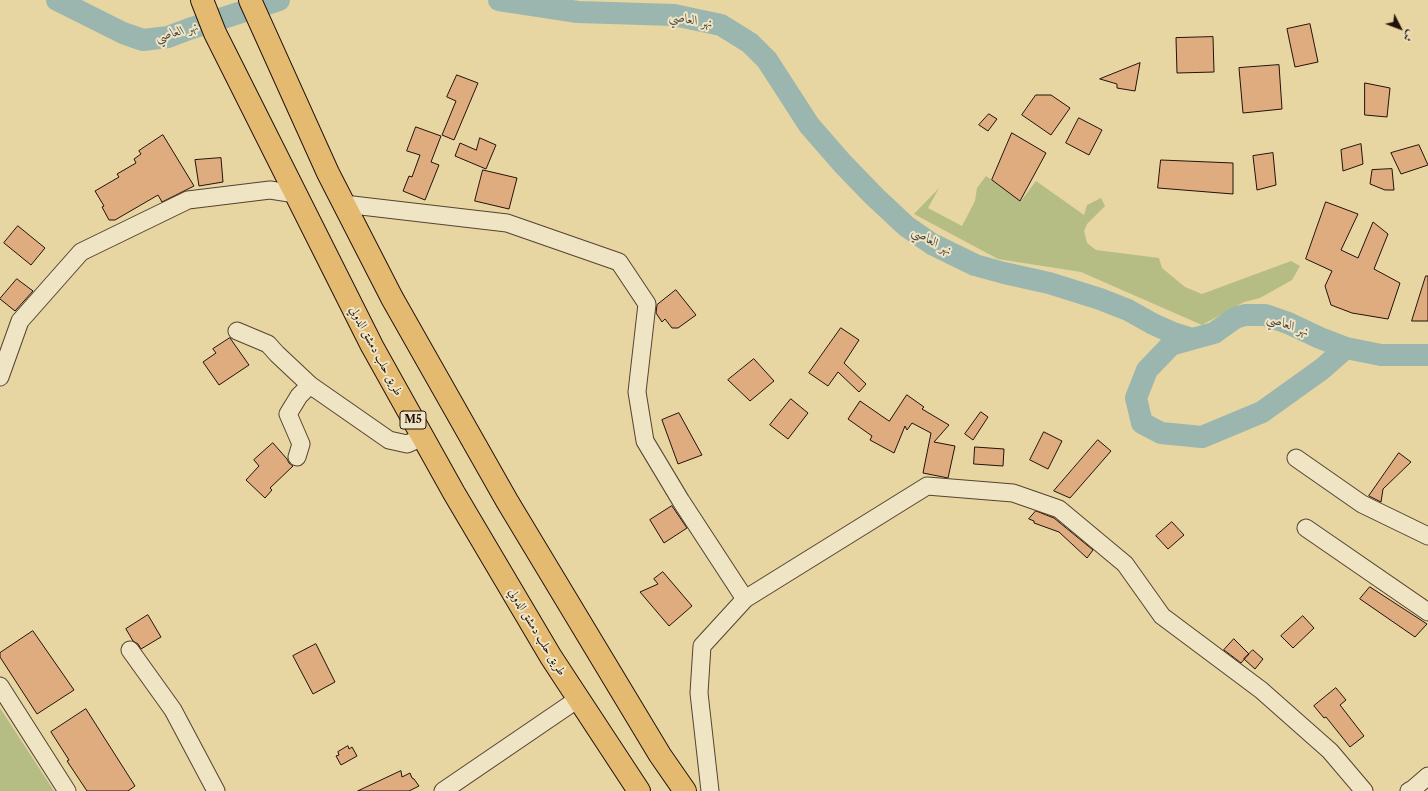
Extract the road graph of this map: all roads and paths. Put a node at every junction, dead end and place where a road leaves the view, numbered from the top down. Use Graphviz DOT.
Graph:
graph roads {
  1 [pos="202,0"];
  2 [pos="250,0"];
  3 [pos="296,194"];
  4 [pos="344,204"];
  5 [pos="238,331"];
  6 [pos="0,377"];
  7 [pos="310,385"];
  8 [pos="423,437"];
  9 [pos="297,457"];
  10 [pos="1296,458"];
  11 [pos="1306,528"];
  12 [pos="1428,536"];
  13 [pos="745,599"];
  14 [pos="1428,612"];
  15 [pos="130,650"];
  16 [pos="0,686"];
  17 [pos="578,698"];
  18 [pos="1428,776"];
  19 [pos="67,791"];
  20 [pos="216,791"];
  21 [pos="443,791"];
  22 [pos="638,791"];
  23 [pos="685,791"];
  24 [pos="710,791"];
  25 [pos="1364,791"];
  26 [pos="1409,791"];
  1 -- 3 [label="highway, طريق حلب دمشق الدولي / M5"];
  2 -- 4 [label="highway"];
  3 -- 6 [label="street"];
  3 -- 8 [label="highway, طريق حلب دمشق الدولي / M5"];
  4 -- 13 [label="street"];
  4 -- 23 [label="highway"];
  5 -- 7 [label="street"];
  7 -- 8 [label="street"];
  7 -- 9 [label="street"];
  8 -- 17 [label="highway, طريق حلب دمشق الدولي / M5"];
  10 -- 12 [label="street"];
  11 -- 14 [label="street"];
  13 -- 24 [label="street"];
  13 -- 25 [label="street"];
  15 -- 20 [label="street"];
  16 -- 19 [label="street"];
  17 -- 21 [label="street"];
  17 -- 22 [label="highway, طريق حلب دمشق الدولي / M5"];
  18 -- 26 [label="street"];
}
